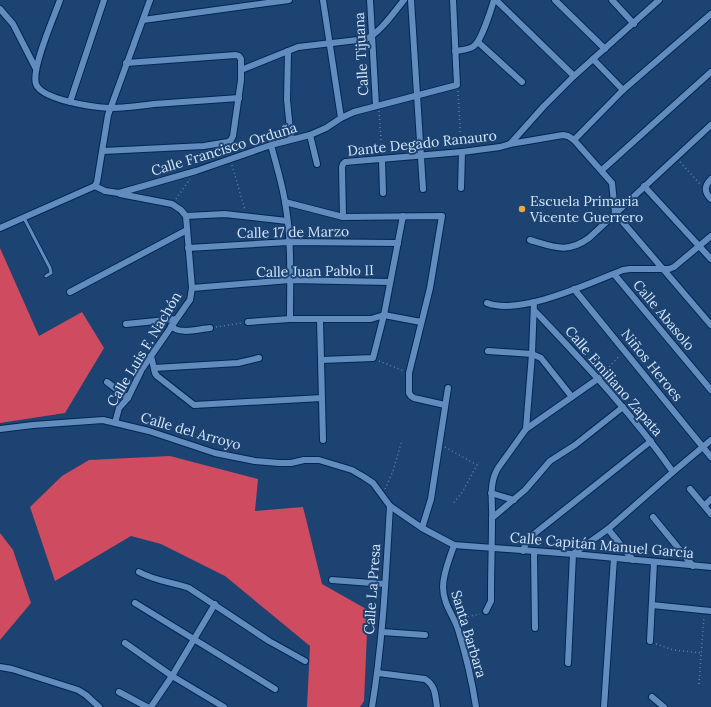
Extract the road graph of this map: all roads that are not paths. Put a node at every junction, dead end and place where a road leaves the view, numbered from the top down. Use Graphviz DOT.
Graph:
graph roads {
  1 [pos="60,0"];
  2 [pos="104,0"];
  3 [pos="150,0"];
  4 [pos="289,0"];
  5 [pos="323,0"];
  6 [pos="370,0"];
  7 [pos="404,0"];
  8 [pos="411,0"];
  9 [pos="453,0"];
  10 [pos="495,0"];
  11 [pos="555,0"];
  12 [pos="612,0"];
  13 [pos="659,0"];
  14 [pos="0,9"];
  15 [pos="711,14"];
  16 [pos="143,20"];
  17 [pos="634,24"];
  18 [pos="372,37"];
  19 [pos="478,42"];
  20 [pos="330,44"];
  21 [pos="605,49"];
  22 [pos="288,51"];
  23 [pos="456,51"];
  24 [pos="593,59"];
  25 [pos="126,63"];
  26 [pos="36,68"];
  27 [pos="241,70"];
  28 [pos="711,72"];
  29 [pos="574,76"];
  30 [pos="522,82"];
  31 [pos="623,90"];
  32 [pos="418,96"];
  33 [pos="239,98"];
  34 [pos="70,102"];
  35 [pos="378,106"];
  36 [pos="110,108"];
  37 [pos="341,118"];
  38 [pos="711,125"];
  39 [pos="310,135"];
  40 [pos="291,139"];
  41 [pos="574,140"];
  42 [pos="510,144"];
  43 [pos="271,145"];
  44 [pos="103,151"];
  45 [pos="462,152"];
  46 [pos="422,156"];
  47 [pos="382,160"];
  48 [pos="317,164"];
  49 [pos="602,170"];
  50 [pos="711,179"];
  51 [pos="95,186"];
  52 [pos="644,186"];
  53 [pos="461,188"];
  54 [pos="424,189"];
  55 [pos="383,193"];
  56 [pos="119,194"];
  57 [pos="711,198"];
  58 [pos="285,202"];
  59 [pos="615,214"];
  60 [pos="186,216"];
  61 [pos="403,216"];
  62 [pos="343,217"];
  63 [pos="24,218"];
  64 [pos="287,222"];
  65 [pos="0,228"];
  66 [pos="187,230"];
  67 [pos="711,236"];
  68 [pos="530,240"];
  69 [pos="289,242"];
  70 [pos="398,243"];
  71 [pos="700,246"];
  72 [pos="188,248"];
  73 [pos="711,259"];
  74 [pos="664,269"];
  75 [pos="614,274"];
  76 [pos="46,276"];
  77 [pos="290,280"];
  78 [pos="390,282"];
  79 [pos="192,288"];
  80 [pos="574,289"];
  81 [pos="70,292"];
  82 [pos="534,302"];
  83 [pos="486,303"];
  84 [pos="534,310"];
  85 [pos="384,315"];
  86 [pos="290,319"];
  87 [pos="176,320"];
  88 [pos="320,320"];
  89 [pos="248,322"];
  90 [pos="421,322"];
  91 [pos="126,324"];
  92 [pos="711,325"];
  93 [pos="171,326"];
  94 [pos="210,328"];
  95 [pos="488,351"];
  96 [pos="532,354"];
  97 [pos="151,356"];
  98 [pos="259,358"];
  99 [pos="321,360"];
  100 [pos="154,368"];
  101 [pos="599,378"];
  102 [pos="106,382"];
  103 [pos="448,388"];
  104 [pos="711,390"];
  105 [pos="572,397"];
  106 [pos="128,398"];
  107 [pos="322,398"];
  108 [pos="445,405"];
  109 [pos="623,407"];
  110 [pos="115,423"];
  111 [pos="0,429"];
  112 [pos="526,430"];
  113 [pos="323,440"];
  114 [pos="711,440"];
  115 [pos="651,441"];
  116 [pos="703,447"];
  117 [pos="711,457"];
  118 [pos="673,472"];
  119 [pos="690,489"];
  120 [pos="491,493"];
  121 [pos="711,499"];
  122 [pos="514,500"];
  123 [pos="705,505"];
  124 [pos="390,506"];
  125 [pos="711,514"];
  126 [pos="653,517"];
  127 [pos="492,518"];
  128 [pos="422,528"];
  129 [pos="608,529"];
  130 [pos="454,545"];
  131 [pos="491,547"];
  132 [pos="523,551"];
  133 [pos="534,552"];
  134 [pos="573,554"];
  135 [pos="614,558"];
  136 [pos="633,560"];
  137 [pos="654,562"];
  138 [pos="693,566"];
  139 [pos="711,567"];
  140 [pos="139,572"];
  141 [pos="332,580"];
  142 [pos="385,584"];
  143 [pos="135,603"];
  144 [pos="215,604"];
  145 [pos="652,605"];
  146 [pos="708,610"];
  147 [pos="486,611"];
  148 [pos="535,628"];
  149 [pos="382,632"];
  150 [pos="425,635"];
  151 [pos="194,640"];
  152 [pos="650,641"];
  153 [pos="125,643"];
  154 [pos="305,661"];
  155 [pos="568,663"];
  156 [pos="0,667"];
  157 [pos="378,673"];
  158 [pos="172,676"];
  159 [pos="275,689"];
  160 [pos="119,692"];
  161 [pos="652,697"];
  162 [pos="99,707"];
  163 [pos="147,707"];
  164 [pos="151,707"];
  165 [pos="224,707"];
  166 [pos="372,707"];
  167 [pos="437,707"];
  168 [pos="476,707"];
  169 [pos="604,707"];
  170 [pos="664,707"];
  1 -- 26 [label="street"];
  2 -- 34 [label="street"];
  3 -- 16 [label="street"];
  4 -- 16 [label="street"];
  5 -- 20 [label="street"];
  6 -- 18 [label="street, Calle Tijuana"];
  7 -- 18 [label="street"];
  8 -- 32 [label="street"];
  9 -- 23 [label="street"];
  10 -- 19 [label="street"];
  10 -- 29 [label="street"];
  11 -- 21 [label="street"];
  12 -- 17 [label="street"];
  13 -- 17 [label="street"];
  14 -- 26 [label="street"];
  15 -- 31 [label="street"];
  16 -- 25 [label="street"];
  17 -- 21 [label="street"];
  18 -- 20 [label="street"];
  18 -- 35 [label="street, Calle Tijuana"];
  19 -- 23 [label="street"];
  19 -- 30 [label="street"];
  20 -- 22 [label="street"];
  20 -- 37 [label="street"];
  21 -- 24 [label="street"];
  22 -- 27 [label="street"];
  22 -- 40 [label="street"];
  23 -- 32 [label="street, Calle Francisco Orduña"];
  24 -- 29 [label="street"];
  24 -- 31 [label="street"];
  25 -- 27 [label="street"];
  25 -- 36 [label="street"];
  26 -- 34 [label="street"];
  27 -- 33 [label="street"];
  28 -- 49 [label="street"];
  29 -- 42 [label="street"];
  31 -- 41 [label="street"];
  32 -- 35 [label="street, Calle Francisco Orduña"];
  32 -- 46 [label="street"];
  33 -- 36 [label="street"];
  33 -- 44 [label="street"];
  34 -- 36 [label="street"];
  35 -- 37 [label="street, Calle Francisco Orduña"];
  36 -- 44 [label="street"];
  37 -- 39 [label="street, Calle Francisco Orduña"];
  38 -- 52 [label="street"];
  39 -- 40 [label="street, Calle Francisco Orduña"];
  39 -- 48 [label="street"];
  40 -- 43 [label="street, Calle Francisco Orduña"];
  41 -- 42 [label="street, Dante Degado Ranauro"];
  41 -- 49 [label="street"];
  42 -- 45 [label="street, Dante Degado Ranauro"];
  43 -- 56 [label="street, Calle Francisco Orduña"];
  43 -- 58 [label="street"];
  44 -- 51 [label="street"];
  45 -- 46 [label="street, Dante Degado Ranauro"];
  45 -- 53 [label="street"];
  46 -- 47 [label="street, Dante Degado Ranauro"];
  46 -- 54 [label="street"];
  47 -- 55 [label="street"];
  47 -- 62 [label="street, Dante Degado Ranauro"];
  49 -- 59 [label="street"];
  50 -- 57 [label="street"];
  51 -- 56 [label="street"];
  51 -- 63 [label="street"];
  52 -- 59 [label="street"];
  52 -- 71 [label="street"];
  56 -- 60 [label="street"];
  58 -- 62 [label="street"];
  58 -- 64 [label="street"];
  59 -- 68 [label="street"];
  59 -- 74 [label="street"];
  60 -- 64 [label="street"];
  60 -- 66 [label="street, Calle Luis F. Nachón"];
  61 -- 62 [label="street"];
  61 -- 70 [label="street"];
  61 -- 90 [label="street"];
  63 -- 65 [label="street"];
  63 -- 76 [label="lane"];
  64 -- 69 [label="street"];
  66 -- 72 [label="street, Calle Luis F. Nachón"];
  66 -- 81 [label="street"];
  67 -- 71 [label="street, Calle Abasolo"];
  69 -- 70 [label="street, Calle 17 de Marzo"];
  69 -- 72 [label="street, Calle 17 de Marzo"];
  69 -- 77 [label="street"];
  70 -- 78 [label="street"];
  71 -- 73 [label="street"];
  71 -- 74 [label="street, Calle Abasolo"];
  72 -- 79 [label="street, Calle Luis F. Nachón"];
  74 -- 75 [label="street, Calle Abasolo"];
  74 -- 92 [label="street"];
  75 -- 80 [label="street, Calle Abasolo"];
  75 -- 104 [label="street, Calle Abasolo"];
  77 -- 78 [label="street, Calle Juan Pablo II"];
  77 -- 79 [label="street, Calle Juan Pablo II"];
  77 -- 86 [label="street"];
  78 -- 85 [label="street"];
  79 -- 87 [label="street, Calle Luis F. Nachón"];
  80 -- 82 [label="street, Calle Abasolo"];
  80 -- 116 [label="street, Niños Heroes"];
  82 -- 83 [label="street, Calle Abasolo"];
  82 -- 84 [label="street"];
  84 -- 96 [label="street"];
  84 -- 101 [label="street, Calle Emiliano Zapata"];
  85 -- 88 [label="street"];
  85 -- 90 [label="street"];
  85 -- 99 [label="street"];
  86 -- 88 [label="street"];
  86 -- 89 [label="street"];
  87 -- 91 [label="street"];
  87 -- 93 [label="street, Calle Luis F. Nachón"];
  88 -- 99 [label="street"];
  90 -- 108 [label="street"];
  93 -- 94 [label="street"];
  93 -- 97 [label="street, Calle Luis F. Nachón"];
  95 -- 96 [label="street"];
  96 -- 105 [label="street"];
  96 -- 112 [label="street"];
  97 -- 100 [label="street"];
  97 -- 106 [label="street, Calle Luis F. Nachón"];
  98 -- 100 [label="street"];
  99 -- 107 [label="street"];
  100 -- 107 [label="street"];
  101 -- 105 [label="street"];
  101 -- 109 [label="street, Calle Emiliano Zapata"];
  102 -- 106 [label="street"];
  103 -- 108 [label="street"];
  105 -- 112 [label="street"];
  106 -- 110 [label="street, Calle Luis F. Nachón"];
  107 -- 113 [label="street"];
  108 -- 128 [label="street"];
  109 -- 115 [label="street, Calle Emiliano Zapata"];
  109 -- 122 [label="street"];
  110 -- 111 [label="street, Calle del Arroyo"];
  110 -- 124 [label="street, Calle del Arroyo"];
  112 -- 120 [label="street"];
  114 -- 116 [label="street"];
  115 -- 118 [label="street, Calle Emiliano Zapata"];
  115 -- 132 [label="street"];
  116 -- 117 [label="street, Niños Heroes"];
  116 -- 118 [label="street"];
  118 -- 129 [label="street"];
  119 -- 123 [label="street"];
  120 -- 122 [label="street"];
  120 -- 127 [label="street"];
  121 -- 123 [label="street"];
  122 -- 127 [label="street"];
  123 -- 125 [label="street"];
  124 -- 128 [label="street, Calle del Arroyo"];
  124 -- 142 [label="street, Calle La Presa"];
  126 -- 138 [label="street"];
  127 -- 131 [label="street"];
  128 -- 130 [label="street, Calle del Arroyo"];
  129 -- 134 [label="street"];
  129 -- 136 [label="street"];
  130 -- 131 [label="street, Calle del Arroyo"];
  130 -- 168 [label="street, Santa Barbara"];
  131 -- 132 [label="street, Calle Capitán Manuel García"];
  131 -- 147 [label="street"];
  132 -- 133 [label="street, Calle Capitán Manuel García"];
  133 -- 134 [label="street, Calle Capitán Manuel García"];
  133 -- 148 [label="street"];
  134 -- 135 [label="street, Calle Capitán Manuel García"];
  134 -- 155 [label="street"];
  135 -- 136 [label="street, Calle Capitán Manuel García"];
  135 -- 169 [label="street"];
  136 -- 137 [label="street, Calle Capitán Manuel García"];
  137 -- 138 [label="street, Calle Capitán Manuel García"];
  137 -- 145 [label="street"];
  138 -- 139 [label="street, Calle Capitán Manuel García"];
  140 -- 144 [label="street"];
  141 -- 142 [label="street"];
  142 -- 149 [label="street, Calle La Presa"];
  143 -- 151 [label="street"];
  144 -- 151 [label="street"];
  144 -- 154 [label="street"];
  145 -- 146 [label="street"];
  145 -- 152 [label="street"];
  149 -- 150 [label="street"];
  149 -- 157 [label="street, Calle La Presa"];
  151 -- 158 [label="street"];
  151 -- 159 [label="street"];
  153 -- 158 [label="street"];
  156 -- 162 [label="street"];
  157 -- 166 [label="street, Calle La Presa"];
  157 -- 167 [label="street"];
  158 -- 164 [label="street"];
  158 -- 165 [label="street"];
  160 -- 163 [label="street"];
  161 -- 170 [label="street"];
}
